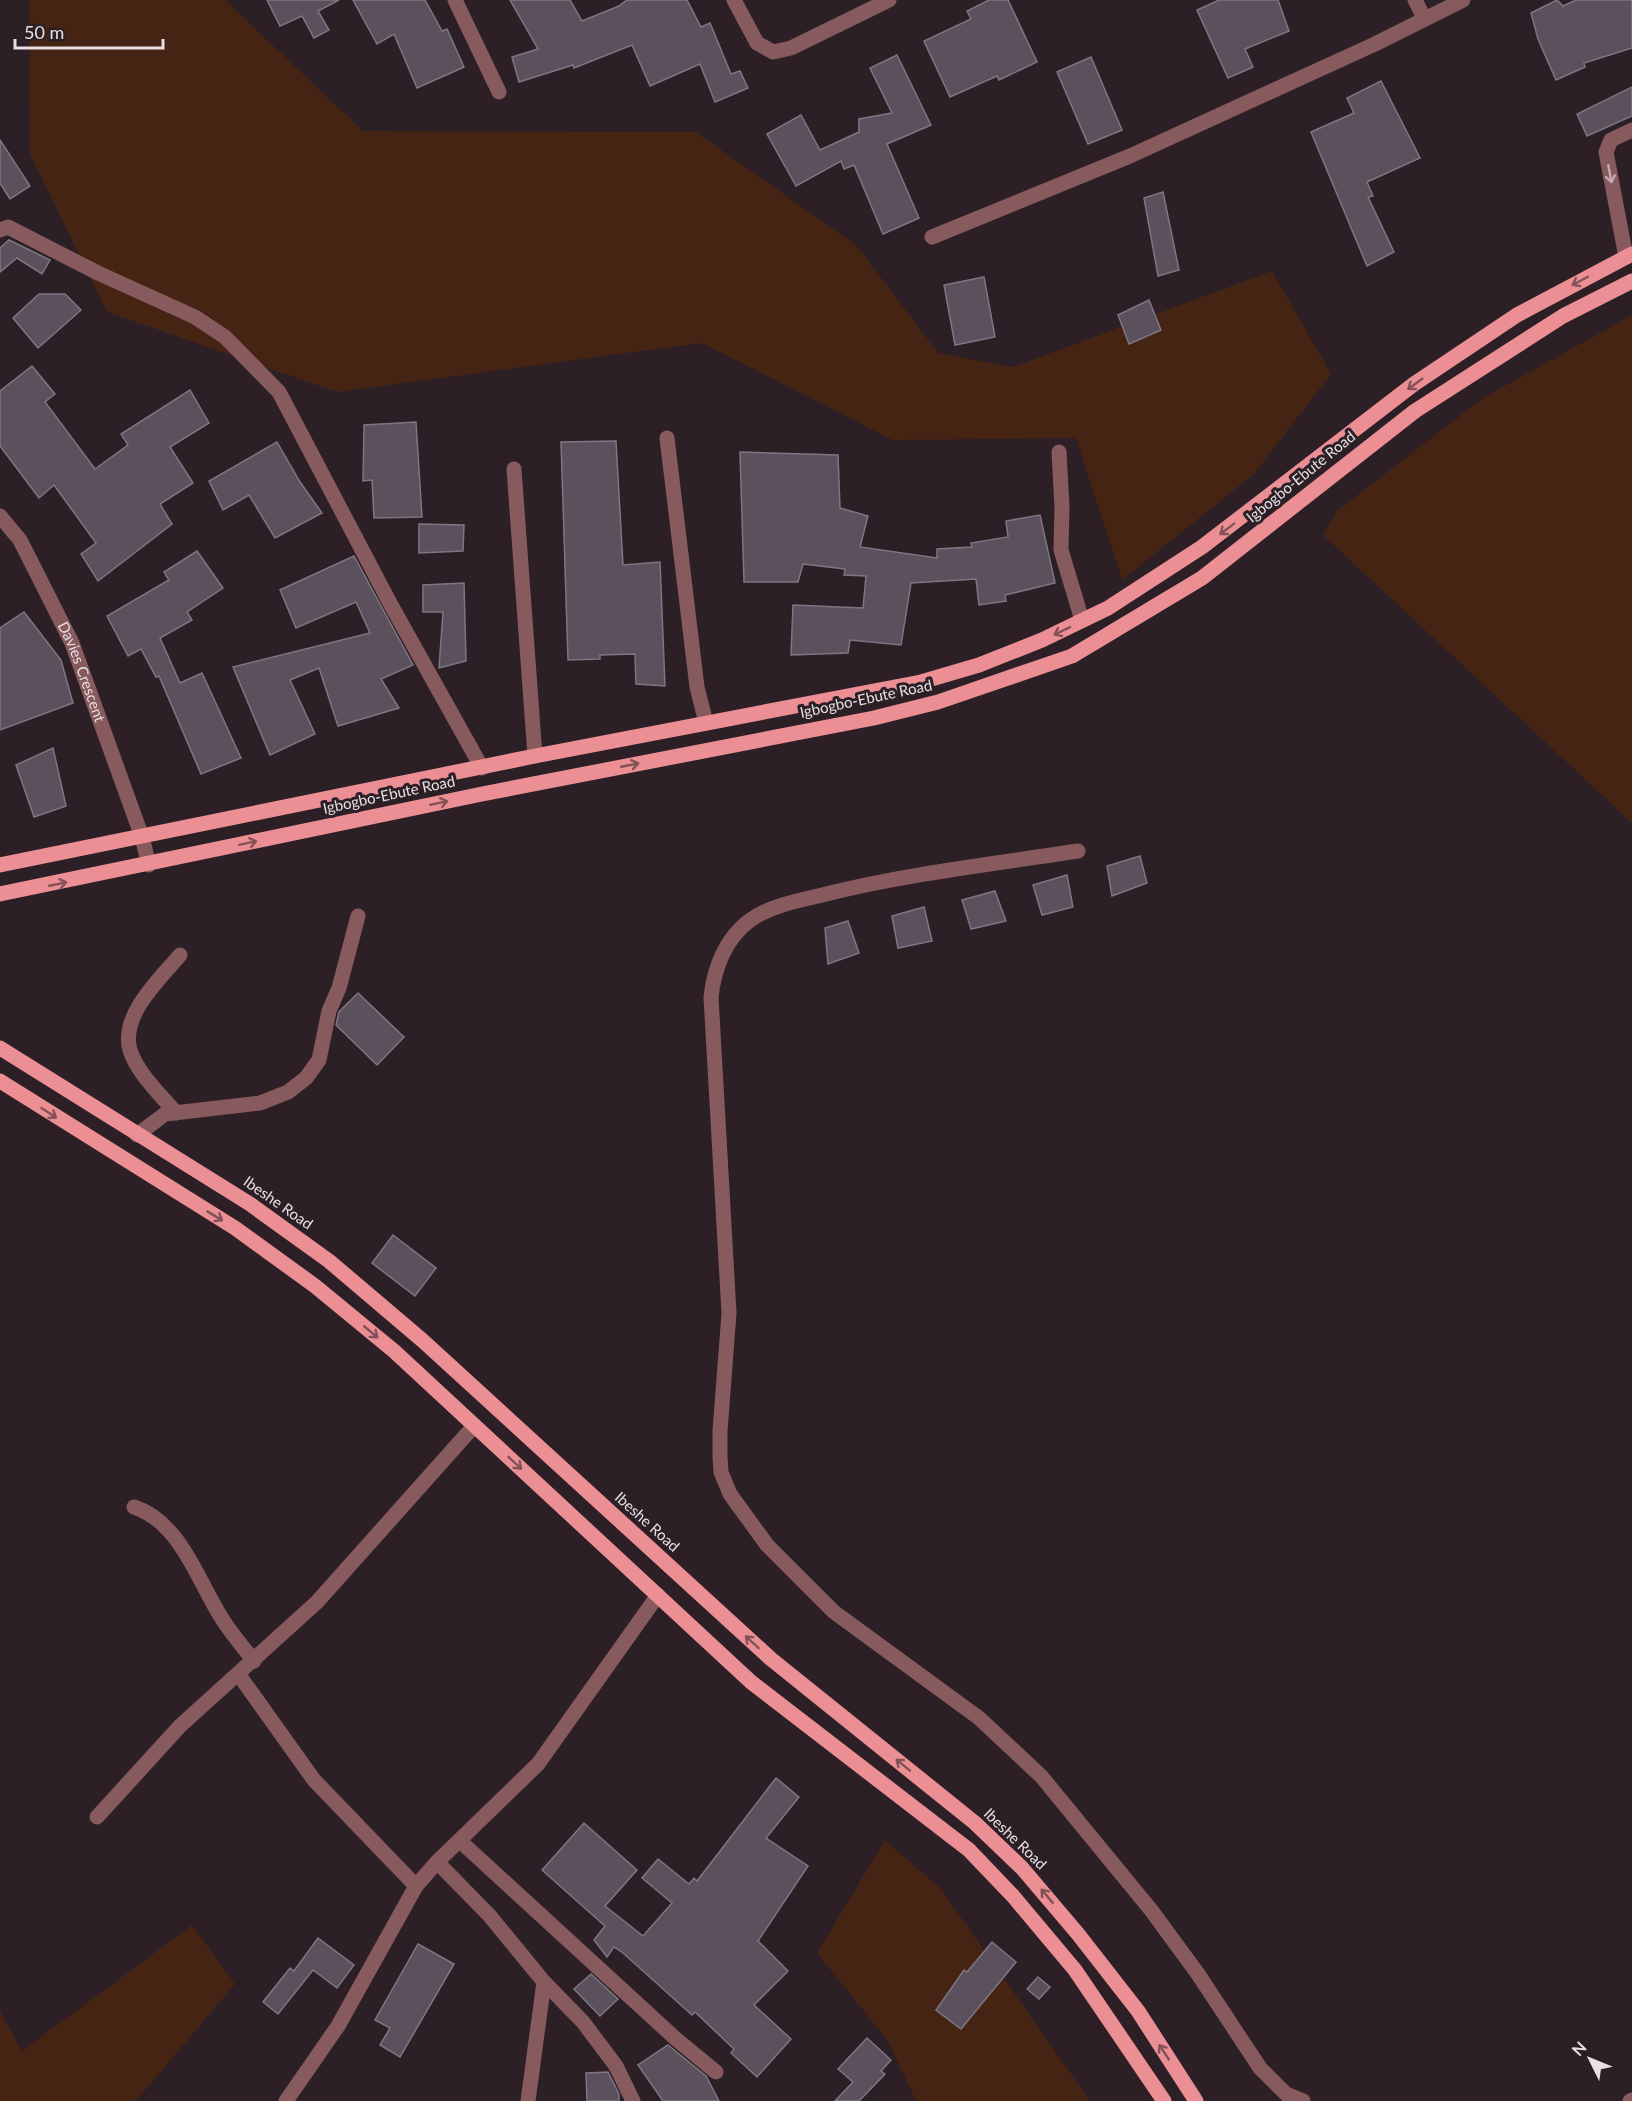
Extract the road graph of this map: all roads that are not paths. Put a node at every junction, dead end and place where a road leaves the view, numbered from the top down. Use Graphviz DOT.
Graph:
graph roads {
  1 [pos="455,0"];
  2 [pos="734,0"];
  3 [pos="889,0"];
  4 [pos="1415,0"];
  5 [pos="1462,0"];
  6 [pos="1424,18"];
  7 [pos="499,92"];
  8 [pos="1632,130"];
  9 [pos="0,230"];
  10 [pos="932,237"];
  11 [pos="1629,255"];
  12 [pos="1632,281"];
  13 [pos="667,438"];
  14 [pos="1059,452"];
  15 [pos="514,469"];
  16 [pos="0,516"];
  17 [pos="1082,620"];
  18 [pos="706,723"];
  19 [pos="535,756"];
  20 [pos="482,768"];
  21 [pos="142,837"];
  22 [pos="1078,851"];
  23 [pos="148,865"];
  24 [pos="0,866"];
  25 [pos="0,894"];
  26 [pos="358,916"];
  27 [pos="180,955"];
  28 [pos="0,1048"];
  29 [pos="0,1081"];
  30 [pos="176,1113"];
  31 [pos="137,1135"];
  32 [pos="474,1426"];
  33 [pos="134,1507"];
  34 [pos="658,1595"];
  35 [pos="254,1661"];
  36 [pos="239,1675"];
  37 [pos="97,1817"];
  38 [pos="460,1841"];
  39 [pos="437,1862"];
  40 [pos="416,1886"];
  41 [pos="544,1982"];
  42 [pos="716,2072"];
  43 [pos="286,2101"];
  44 [pos="528,2101"];
  45 [pos="633,2101"];
  46 [pos="1164,2101"];
  47 [pos="1196,2101"];
  48 [pos="1303,2101"];
  1 -- 7 [label="street"];
  2 -- 3 [label="street"];
  4 -- 6 [label="street"];
  5 -- 6 [label="street"];
  6 -- 10 [label="street"];
  8 -- 11 [label="street, one-way"];
  9 -- 20 [label="street"];
  11 -- 17 [label="main road, Igbogbo-Ebute Road, one-way"];
  23 -- 12 [label="main road, Igbogbo-Ebute Road, one-way"];
  13 -- 18 [label="street"];
  14 -- 17 [label="street"];
  15 -- 19 [label="street"];
  16 -- 21 [label="street, Davies Crescent"];
  17 -- 18 [label="main road, Igbogbo-Ebute Road, one-way"];
  18 -- 19 [label="main road, Igbogbo-Ebute Road"];
  19 -- 20 [label="main road, Igbogbo-Ebute Road"];
  20 -- 21 [label="main road, Igbogbo-Ebute Road"];
  21 -- 23 [label="street, Davies Crescent"];
  21 -- 24 [label="main road, Igbogbo-Ebute Road"];
  22 -- 48 [label="street"];
  25 -- 23 [label="main road, Igbogbo-Ebute Road, one-way"];
  26 -- 30 [label="street"];
  27 -- 30 [label="street"];
  28 -- 31 [label="main road, Ibeshe Road"];
  29 -- 32 [label="main road, one-way"];
  30 -- 31 [label="street"];
  47 -- 31 [label="main road, Ibeshe Road, one-way"];
  32 -- 34 [label="main road, one-way"];
  32 -- 35 [label="street"];
  33 -- 35 [label="street"];
  34 -- 38 [label="street"];
  34 -- 46 [label="main road"];
  35 -- 36 [label="street"];
  36 -- 37 [label="street"];
  36 -- 40 [label="street"];
  38 -- 39 [label="street"];
  38 -- 42 [label="street"];
  39 -- 40 [label="street"];
  39 -- 41 [label="street"];
  40 -- 43 [label="street"];
  41 -- 44 [label="street"];
  41 -- 45 [label="street"];
}
